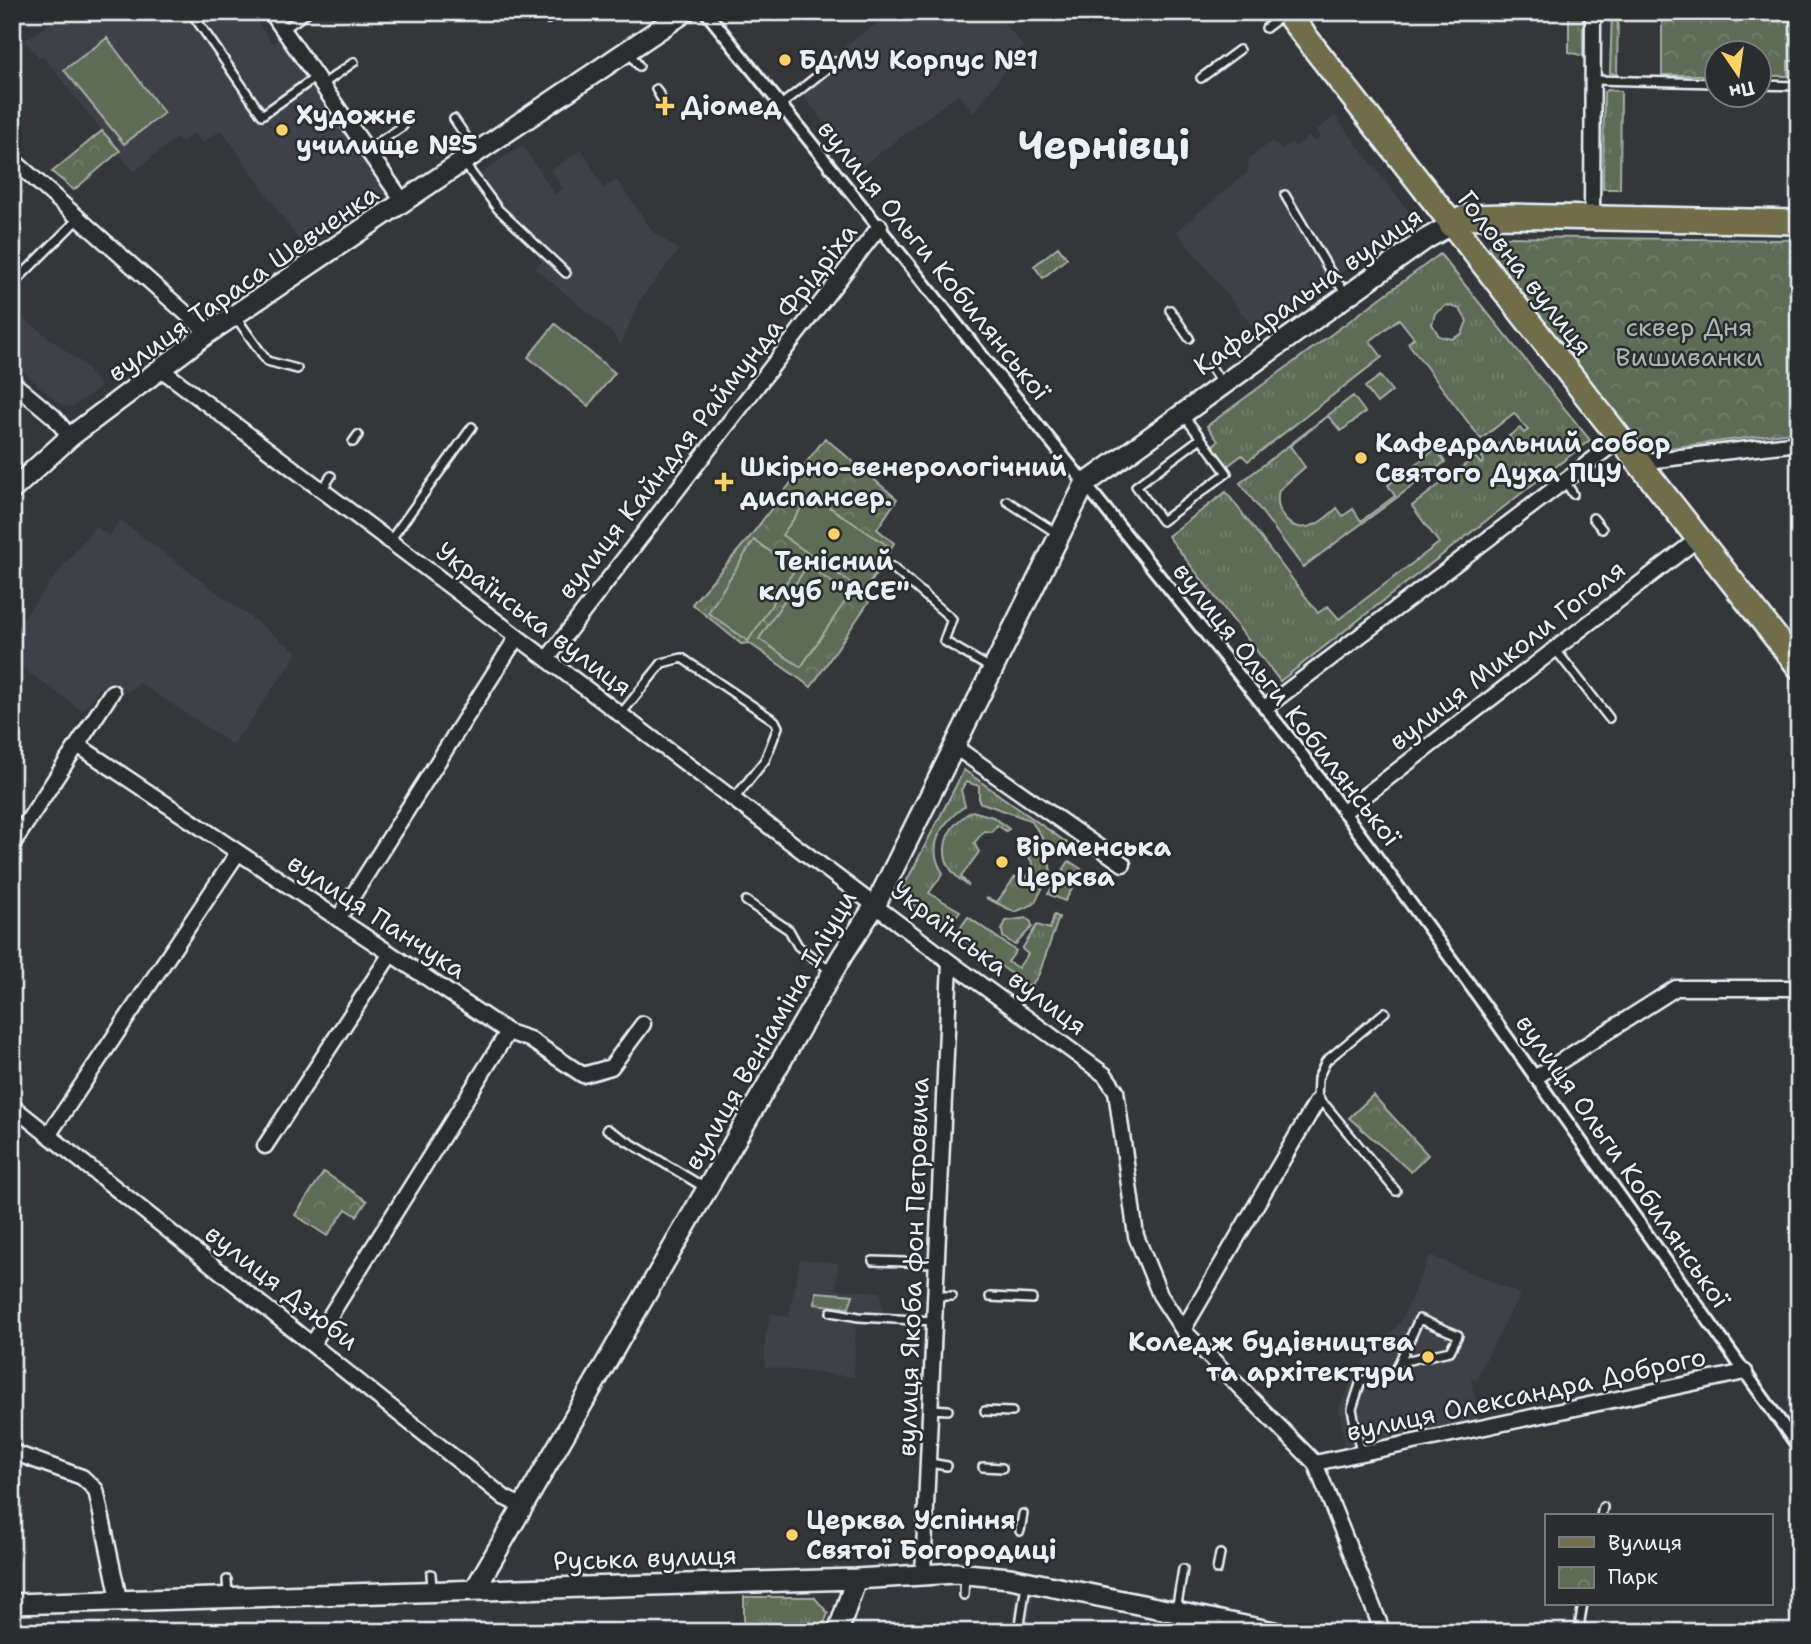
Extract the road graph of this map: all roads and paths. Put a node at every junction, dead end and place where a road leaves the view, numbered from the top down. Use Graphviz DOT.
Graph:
graph roads {
  1 [pos="191,12"];
  2 [pos="271,12"];
  3 [pos="308,12"];
  4 [pos="706,12"];
  5 [pos="1593,12"];
  6 [pos="1287,13"];
  7 [pos="680,14"];
  8 [pos="1266,28"];
  9 [pos="284,30"];
  10 [pos="1239,50"];
  11 [pos="354,62"];
  12 [pos="835,62"];
  13 [pos="1201,78"];
  14 [pos="1594,80"];
  15 [pos="319,81"];
  16 [pos="1702,83"];
  17 [pos="1772,85"];
  18 [pos="1799,86"];
  19 [pos="656,89"];
  20 [pos="660,98"];
  21 [pos="781,104"];
  22 [pos="454,119"];
  23 [pos="403,126"];
  24 [pos="367,150"];
  25 [pos="471,158"];
  26 [pos="12,159"];
  27 [pos="1285,195"];
  28 [pos="404,203"];
  29 [pos="80,217"];
  30 [pos="1592,219"];
  31 [pos="1799,222"];
  32 [pos="1451,225"];
  33 [pos="880,226"];
  34 [pos="566,272"];
  35 [pos="12,285"];
  36 [pos="1348,296"];
  37 [pos="1170,310"];
  38 [pos="235,316"];
  39 [pos="208,333"];
  40 [pos="1189,338"];
  41 [pos="1211,367"];
  42 [pos="297,369"];
  43 [pos="162,370"];
  44 [pos="12,382"];
  45 [pos="1223,385"];
  46 [pos="1182,414"];
  47 [pos="472,427"];
  48 [pos="70,437"];
  49 [pos="1201,438"];
  50 [pos="1620,439"];
  51 [pos="1799,443"];
  52 [pos="1638,462"];
  53 [pos="331,476"];
  54 [pos="1564,480"];
  55 [pos="1085,484"];
  56 [pos="12,490"];
  57 [pos="322,491"];
  58 [pos="1573,494"];
  59 [pos="1007,501"];
  60 [pos="1593,518"];
  61 [pos="1602,529"];
  62 [pos="1059,534"];
  63 [pos="1699,538"];
  64 [pos="389,542"];
  65 [pos="892,567"];
  66 [pos="517,637"];
  67 [pos="1554,648"];
  68 [pos="547,659"];
  69 [pos="1799,667"];
  70 [pos="992,670"];
  71 [pos="112,692"];
  72 [pos="1266,707"];
  73 [pos="621,715"];
  74 [pos="1608,718"];
  75 [pos="79,746"];
  76 [pos="955,747"];
  77 [pos="734,799"];
  78 [pos="1345,811"];
  79 [pos="12,845"];
  80 [pos="237,854"];
  81 [pos="1123,864"];
  82 [pos="746,901"];
  83 [pos="876,904"];
  84 [pos="338,919"];
  85 [pos="390,955"];
  86 [pos="950,962"];
  87 [pos="832,973"];
  88 [pos="1799,988"];
  89 [pos="1385,1012"];
  90 [pos="643,1024"];
  91 [pos="508,1032"];
  92 [pos="1536,1077"];
  93 [pos="1317,1101"];
  94 [pos="12,1106"];
  95 [pos="607,1129"];
  96 [pos="49,1134"];
  97 [pos="265,1146"];
  98 [pos="707,1189"];
  99 [pos="1396,1191"];
  100 [pos="873,1261"];
  101 [pos="937,1263"];
  102 [pos="936,1296"];
  103 [pos="952,1296"];
  104 [pos="990,1297"];
  105 [pos="1032,1299"];
  106 [pos="831,1312"];
  107 [pos="935,1321"];
  108 [pos="1183,1330"];
  109 [pos="313,1343"];
  110 [pos="1400,1362"];
  111 [pos="1745,1372"];
  112 [pos="931,1409"];
  113 [pos="948,1410"];
  114 [pos="985,1411"];
  115 [pos="1012,1412"];
  116 [pos="1799,1448"];
  117 [pos="12,1452"];
  118 [pos="1361,1453"];
  119 [pos="1315,1462"];
  120 [pos="930,1464"];
  121 [pos="947,1466"];
  122 [pos="983,1467"];
  123 [pos="1002,1468"];
  124 [pos="522,1506"];
  125 [pos="1603,1507"];
  126 [pos="1023,1514"];
  127 [pos="1601,1514"];
  128 [pos="1020,1531"];
  129 [pos="1220,1554"];
  130 [pos="1183,1569"];
  131 [pos="1217,1570"];
  132 [pos="923,1574"];
  133 [pos="965,1574"];
  134 [pos="1016,1575"];
  135 [pos="856,1579"];
  136 [pos="475,1589"];
  137 [pos="964,1595"];
  138 [pos="119,1599"];
  139 [pos="12,1604"];
  140 [pos="1583,1606"];
  141 [pos="1163,1613"];
  142 [pos="838,1632"];
  143 [pos="1019,1632"];
  144 [pos="1273,1632"];
  145 [pos="1383,1632"];
  146 [pos="1582,1632"];
  1 -- 15 [label="lane"];
  2 -- 9 [label="street"];
  3 -- 9 [label="lane"];
  4 -- 21 [label="street, вулиця Ольги Кобилянської"];
  5 -- 14 [label="street"];
  6 -- 8 [label="lane"];
  6 -- 32 [label="main road, Головна вулиця"];
  7 -- 25 [label="street, вулиця Тараса Шевченка"];
  9 -- 15 [label="street"];
  10 -- 13 [label="lane"];
  11 -- 15 [label="lane"];
  12 -- 21 [label="lane"];
  14 -- 16 [label="lane"];
  14 -- 30 [label="street"];
  15 -- 24 [label="street"];
  17 -- 18 [label="lane"];
  19 -- 20 [label="lane"];
  21 -- 33 [label="street, вулиця Ольги Кобилянської"];
  22 -- 25 [label="lane"];
  23 -- 24 [label="lane"];
  24 -- 28 [label="street"];
  25 -- 28 [label="street, вулиця Тараса Шевченка"];
  25 -- 34 [label="lane"];
  26 -- 29 [label="street"];
  27 -- 36 [label="lane"];
  28 -- 38 [label="street, вулиця Тараса Шевченка"];
  29 -- 35 [label="lane"];
  29 -- 39 [label="street"];
  30 -- 31 [label="main road, Кафедральна вулиця"];
  30 -- 32 [label="main road, Кафедральна вулиця"];
  32 -- 36 [label="street, Кафедральна вулиця"];
  32 -- 50 [label="main road, Головна вулиця"];
  33 -- 55 [label="street, вулиця Ольги Кобилянської"];
  33 -- 68 [label="street, вулиця Кайндля Раймунда Фрідріха"];
  36 -- 45 [label="street, Кафедральна вулиця"];
  37 -- 40 [label="lane"];
  38 -- 39 [label="street, вулиця Тараса Шевченка"];
  38 -- 42 [label="lane"];
  39 -- 43 [label="street, вулиця Тараса Шевченка"];
  41 -- 45 [label="lane"];
  43 -- 48 [label="street, вулиця Тараса Шевченка"];
  43 -- 57 [label="street, Українська вулиця"];
  44 -- 48 [label="street"];
  45 -- 46 [label="street, Кафедральна вулиця"];
  46 -- 49 [label="lane"];
  46 -- 55 [label="street, Кафедральна вулиця"];
  47 -- 64 [label="lane"];
  48 -- 56 [label="street, вулиця Тараса Шевченка"];
  49 -- 49 [label="lane"];
  50 -- 52 [label="main road, Головна вулиця"];
  50 -- 54 [label="street"];
  51 -- 52 [label="street"];
  52 -- 63 [label="main road, Головна вулиця"];
  53 -- 57 [label="lane"];
  54 -- 58 [label="lane"];
  54 -- 72 [label="street"];
  55 -- 62 [label="street, вулиця Веніаміна Іліуци"];
  55 -- 72 [label="street, вулиця Ольги Кобилянської"];
  57 -- 64 [label="street, Українська вулиця"];
  59 -- 62 [label="lane"];
  60 -- 61 [label="lane"];
  62 -- 70 [label="street, вулиця Веніаміна Іліуци"];
  63 -- 67 [label="street, вулиця Миколи Гоголя"];
  63 -- 69 [label="main road, Головна вулиця"];
  64 -- 66 [label="street, Українська вулиця"];
  65 -- 70 [label="lane"];
  66 -- 68 [label="street, Українська вулиця"];
  66 -- 84 [label="street"];
  67 -- 74 [label="lane"];
  67 -- 78 [label="street, вулиця Миколи Гоголя"];
  68 -- 73 [label="street, Українська вулиця"];
  70 -- 76 [label="street, вулиця Веніаміна Іліуци"];
  71 -- 75 [label="street"];
  72 -- 78 [label="street, вулиця Ольги Кобилянської"];
  73 -- 77 [label="street, Українська вулиця"];
  73 -- 77 [label="lane"];
  75 -- 79 [label="street"];
  75 -- 80 [label="street, вулиця Панчука"];
  76 -- 81 [label="street"];
  76 -- 83 [label="street, вулиця Веніаміна Іліуци"];
  77 -- 83 [label="street, Українська вулиця"];
  78 -- 92 [label="street, вулиця Ольги Кобилянської"];
  80 -- 84 [label="street, вулиця Панчука"];
  80 -- 96 [label="street"];
  82 -- 87 [label="lane"];
  83 -- 86 [label="street, Українська вулиця"];
  83 -- 87 [label="street, вулиця Веніаміна Іліуци"];
  84 -- 85 [label="street, вулиця Панчука"];
  85 -- 91 [label="street, вулиця Панчука"];
  85 -- 97 [label="street"];
  86 -- 101 [label="street, вулиця Якоба фон Петровича"];
  86 -- 108 [label="street, Українська вулиця"];
  87 -- 98 [label="street, вулиця Веніаміна Іліуци"];
  88 -- 92 [label="street"];
  89 -- 93 [label="lane"];
  90 -- 91 [label="street, вулиця Панчука"];
  91 -- 109 [label="street"];
  92 -- 111 [label="street, вулиця Ольги Кобилянської"];
  93 -- 99 [label="lane"];
  93 -- 108 [label="street"];
  94 -- 96 [label="street, вулиця Дзюби"];
  95 -- 98 [label="lane"];
  96 -- 109 [label="street, вулиця Дзюби"];
  98 -- 124 [label="street, вулиця Веніаміна Іліуци"];
  100 -- 101 [label="lane"];
  101 -- 102 [label="street, вулиця Якоба фон Петровича"];
  102 -- 103 [label="lane"];
  102 -- 107 [label="street, вулиця Якоба фон Петровича"];
  104 -- 105 [label="lane"];
  106 -- 107 [label="lane"];
  107 -- 112 [label="street, вулиця Якоба фон Петровича"];
  108 -- 119 [label="street, Українська вулиця"];
  109 -- 124 [label="street, вулиця Дзюби"];
  110 -- 110 [label="lane"];
  110 -- 118 [label="lane"];
  111 -- 116 [label="street, вулиця Ольги Кобилянської"];
  111 -- 118 [label="street, вулиця Олександра Доброго"];
  112 -- 113 [label="lane"];
  112 -- 120 [label="street, вулиця Якоба фон Петровича"];
  114 -- 115 [label="lane"];
  117 -- 138 [label="street"];
  118 -- 119 [label="street, вулиця Олександра Доброго"];
  119 -- 145 [label="street, Українська вулиця"];
  120 -- 121 [label="lane"];
  120 -- 132 [label="street, вулиця Якоба фон Петровича"];
  122 -- 123 [label="lane"];
  124 -- 136 [label="street, вулиця Веніаміна Іліуци"];
  125 -- 127 [label="lane"];
  126 -- 128 [label="lane"];
  129 -- 131 [label="lane"];
  130 -- 141 [label="lane"];
  132 -- 133 [label="street, Руська вулиця"];
  132 -- 135 [label="street, Руська вулиця"];
  133 -- 134 [label="street, Руська вулиця"];
  133 -- 137 [label="lane"];
  134 -- 141 [label="street, Руська вулиця"];
  134 -- 143 [label="lane"];
  135 -- 136 [label="street, Руська вулиця"];
  135 -- 142 [label="street"];
  136 -- 138 [label="street, Руська вулиця"];
  138 -- 139 [label="street, Руська вулиця"];
  140 -- 146 [label="lane"];
  141 -- 144 [label="street, Руська вулиця"];
}
